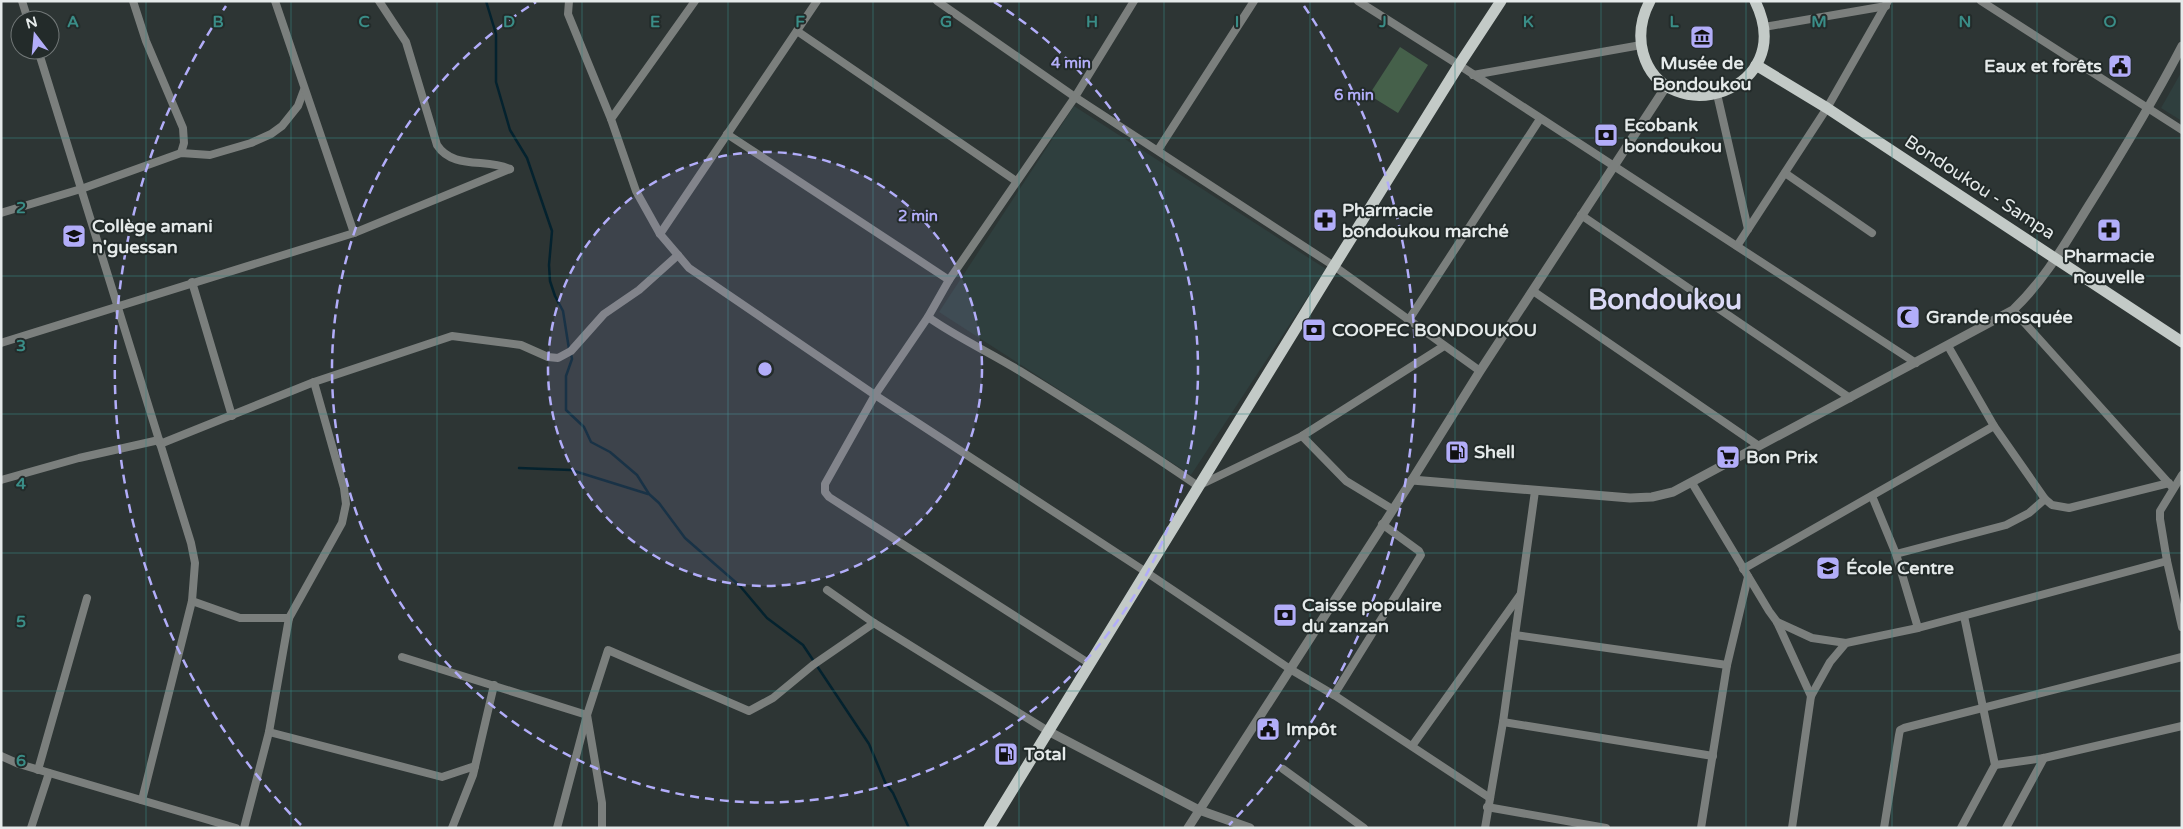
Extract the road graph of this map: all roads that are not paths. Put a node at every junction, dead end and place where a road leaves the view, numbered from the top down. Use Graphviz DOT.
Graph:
graph roads {
  1 [pos="133,1"];
  2 [pos="275,1"];
  3 [pos="379,1"];
  4 [pos="569,1"];
  5 [pos="695,1"];
  6 [pos="817,1"];
  7 [pos="937,1"];
  8 [pos="1134,1"];
  9 [pos="1254,1"];
  10 [pos="1358,1"];
  11 [pos="1501,1"];
  12 [pos="1650,1"];
  13 [pos="1756,1"];
  14 [pos="1981,1"];
  15 [pos="1887,3"];
  16 [pos="1764,27"];
  17 [pos="797,32"];
  18 [pos="1641,45"];
  19 [pos="2182,46"];
  20 [pos="41,60"];
  21 [pos="1459,65"];
  22 [pos="1756,65"];
  23 [pos="1473,75"];
  24 [pos="1668,85"];
  25 [pos="304,90"];
  26 [pos="1717,94"];
  27 [pos="1075,97"];
  28 [pos="1827,108"];
  29 [pos="2148,109"];
  30 [pos="1540,118"];
  31 [pos="611,119"];
  32 [pos="2182,130"];
  33 [pos="727,134"];
  34 [pos="1158,150"];
  35 [pos="181,153"];
  36 [pos="1613,167"];
  37 [pos="1785,173"];
  38 [pos="1016,181"];
  39 [pos="81,189"];
  40 [pos="1,213"];
  41 [pos="1581,215"];
  42 [pos="1748,229"];
  43 [pos="354,233"];
  44 [pos="660,234"];
  45 [pos="1872,234"];
  46 [pos="1737,246"];
  47 [pos="678,255"];
  48 [pos="2056,258"];
  49 [pos="1334,266"];
  50 [pos="949,280"];
  51 [pos="192,282"];
  52 [pos="1533,291"];
  53 [pos="118,305"];
  54 [pos="2012,310"];
  55 [pos="928,317"];
  56 [pos="1408,321"];
  57 [pos="1,342"];
  58 [pos="2182,342"];
  59 [pos="1444,346"];
  60 [pos="1948,346"];
  61 [pos="1916,363"];
  62 [pos="1480,370"];
  63 [pos="314,382"];
  64 [pos="875,395"];
  65 [pos="1850,398"];
  66 [pos="232,416"];
  67 [pos="1994,426"];
  68 [pos="1302,436"];
  69 [pos="160,442"];
  70 [pos="1758,446"];
  71 [pos="2182,475"];
  72 [pos="1,480"];
  73 [pos="1412,480"];
  74 [pos="1692,483"];
  75 [pos="2171,485"];
  76 [pos="1198,486"];
  77 [pos="1535,491"];
  78 [pos="1872,496"];
  79 [pos="2045,499"];
  80 [pos="1392,509"];
  81 [pos="1382,524"];
  82 [pos="1896,554"];
  83 [pos="2167,561"];
  84 [pos="1743,568"];
  85 [pos="1146,572"];
  86 [pos="1748,577"];
  87 [pos="827,590"];
  88 [pos="1521,594"];
  89 [pos="87,598"];
  90 [pos="192,601"];
  91 [pos="1964,616"];
  92 [pos="289,618"];
  93 [pos="1777,622"];
  94 [pos="874,624"];
  95 [pos="2182,627"];
  96 [pos="1918,628"];
  97 [pos="1515,635"];
  98 [pos="1846,643"];
  99 [pos="402,657"];
  100 [pos="2182,657"];
  101 [pos="1090,664"];
  102 [pos="1727,665"];
  103 [pos="1290,669"];
  104 [pos="494,685"];
  105 [pos="1334,695"];
  106 [pos="1811,696"];
  107 [pos="1983,708"];
  108 [pos="587,715"];
  109 [pos="1503,722"];
  110 [pos="2182,726"];
  111 [pos="1048,731"];
  112 [pos="269,732"];
  113 [pos="1412,746"];
  114 [pos="1,756"];
  115 [pos="1713,756"];
  116 [pos="2044,758"];
  117 [pos="1995,765"];
  118 [pos="475,766"];
  119 [pos="1283,769"];
  120 [pos="38,770"];
  121 [pos="49,773"];
  122 [pos="1490,798"];
  123 [pos="142,800"];
  124 [pos="1488,808"];
  125 [pos="1199,810"];
  126 [pos="231,827"];
  127 [pos="31,828"];
  128 [pos="244,828"];
  129 [pos="452,828"];
  130 [pos="557,828"];
  131 [pos="602,828"];
  132 [pos="989,828"];
  133 [pos="1188,828"];
  134 [pos="1250,828"];
  135 [pos="1364,828"];
  136 [pos="1484,828"];
  137 [pos="1606,828"];
  138 [pos="1701,828"];
  139 [pos="1792,828"];
  140 [pos="1884,828"];
  141 [pos="1961,828"];
  142 [pos="2006,828"];
  1 -- 35 [label="street"];
  2 -- 25 [label="street"];
  3 -- 43 [label="street"];
  4 -- 31 [label="street"];
  5 -- 31 [label="street"];
  6 -- 17 [label="street"];
  7 -- 27 [label="street"];
  8 -- 27 [label="street"];
  9 -- 34 [label="street"];
  10 -- 21 [label="street"];
  11 -- 21 [label="main road"];
  12 -- 18 [label="main road"];
  13 -- 16 [label="main road"];
  14 -- 29 [label="street"];
  15 -- 16 [label="street"];
  15 -- 28 [label="street"];
  16 -- 22 [label="main road"];
  17 -- 33 [label="street"];
  17 -- 38 [label="street"];
  18 -- 23 [label="street"];
  18 -- 24 [label="main road"];
  19 -- 29 [label="street"];
  20 -- 39 [label="street"];
  21 -- 23 [label="street"];
  21 -- 49 [label="main road"];
  22 -- 26 [label="main road"];
  22 -- 28 [label="main road, Bondoukou - Sampa"];
  23 -- 30 [label="street"];
  24 -- 26 [label="main road"];
  24 -- 36 [label="street"];
  25 -- 35 [label="street"];
  25 -- 43 [label="street"];
  26 -- 42 [label="street"];
  27 -- 34 [label="street"];
  27 -- 38 [label="street"];
  28 -- 37 [label="street"];
  28 -- 48 [label="main road, Bondoukou - Sampa"];
  29 -- 32 [label="street"];
  29 -- 48 [label="street"];
  30 -- 36 [label="street"];
  30 -- 56 [label="street"];
  31 -- 44 [label="street"];
  33 -- 44 [label="street"];
  33 -- 50 [label="street"];
  34 -- 49 [label="street"];
  35 -- 39 [label="street"];
  36 -- 41 [label="street"];
  36 -- 46 [label="street"];
  37 -- 42 [label="street"];
  37 -- 45 [label="street"];
  38 -- 50 [label="street"];
  39 -- 40 [label="street"];
  39 -- 53 [label="street"];
  41 -- 52 [label="street"];
  41 -- 65 [label="street"];
  42 -- 46 [label="street"];
  43 -- 51 [label="street"];
  44 -- 47 [label="street"];
  46 -- 61 [label="street"];
  47 -- 63 [label="street"];
  47 -- 64 [label="street"];
  48 -- 54 [label="street"];
  48 -- 58 [label="main road, Bondoukou - Sampa"];
  49 -- 56 [label="street"];
  49 -- 76 [label="main road"];
  50 -- 55 [label="street"];
  51 -- 53 [label="street"];
  51 -- 66 [label="street"];
  52 -- 62 [label="street"];
  52 -- 70 [label="street"];
  53 -- 57 [label="street"];
  53 -- 69 [label="street"];
  54 -- 60 [label="street"];
  54 -- 75 [label="street"];
  55 -- 64 [label="street"];
  55 -- 76 [label="street"];
  56 -- 59 [label="street"];
  59 -- 62 [label="street"];
  59 -- 68 [label="street"];
  60 -- 61 [label="street"];
  60 -- 67 [label="street"];
  61 -- 65 [label="street"];
  62 -- 73 [label="street"];
  63 -- 66 [label="street"];
  63 -- 92 [label="street"];
  64 -- 85 [label="street"];
  64 -- 101 [label="street"];
  65 -- 70 [label="street"];
  66 -- 69 [label="street"];
  67 -- 78 [label="street"];
  67 -- 79 [label="street"];
  68 -- 76 [label="street"];
  68 -- 80 [label="street"];
  69 -- 72 [label="street"];
  69 -- 90 [label="street"];
  70 -- 74 [label="street"];
  71 -- 75 [label="street"];
  73 -- 77 [label="street"];
  73 -- 80 [label="street"];
  74 -- 77 [label="street"];
  74 -- 84 [label="street"];
  75 -- 79 [label="street"];
  75 -- 83 [label="street"];
  76 -- 85 [label="main road"];
  77 -- 88 [label="street"];
  78 -- 82 [label="street"];
  78 -- 84 [label="street"];
  79 -- 82 [label="street"];
  80 -- 81 [label="street"];
  81 -- 103 [label="street"];
  81 -- 105 [label="street"];
  82 -- 96 [label="street"];
  83 -- 91 [label="street"];
  83 -- 95 [label="street"];
  84 -- 86 [label="street"];
  85 -- 101 [label="main road"];
  85 -- 103 [label="street"];
  86 -- 93 [label="street"];
  86 -- 102 [label="street"];
  87 -- 94 [label="street"];
  88 -- 97 [label="street"];
  88 -- 113 [label="street"];
  89 -- 120 [label="street"];
  90 -- 92 [label="street"];
  90 -- 123 [label="street"];
  91 -- 96 [label="street"];
  91 -- 107 [label="street"];
  92 -- 112 [label="street"];
  93 -- 98 [label="street"];
  93 -- 106 [label="street"];
  94 -- 108 [label="street"];
  94 -- 111 [label="street"];
  96 -- 98 [label="street"];
  97 -- 102 [label="street"];
  97 -- 109 [label="street"];
  98 -- 106 [label="street"];
  99 -- 104 [label="street"];
  100 -- 107 [label="street"];
  101 -- 111 [label="main road"];
  102 -- 115 [label="street"];
  103 -- 105 [label="street"];
  103 -- 125 [label="street"];
  104 -- 108 [label="street"];
  104 -- 118 [label="street"];
  105 -- 113 [label="street"];
  106 -- 139 [label="street"];
  107 -- 117 [label="street"];
  107 -- 140 [label="street"];
  108 -- 130 [label="street"];
  108 -- 131 [label="street"];
  109 -- 115 [label="street"];
  109 -- 122 [label="street"];
  110 -- 116 [label="street"];
  111 -- 125 [label="street"];
  111 -- 132 [label="main road"];
  112 -- 118 [label="street"];
  112 -- 128 [label="street"];
  113 -- 122 [label="street"];
  114 -- 120 [label="street"];
  115 -- 138 [label="street"];
  116 -- 117 [label="street"];
  116 -- 142 [label="street"];
  117 -- 141 [label="street"];
  118 -- 129 [label="street"];
  119 -- 135 [label="street"];
  120 -- 121 [label="street"];
  121 -- 123 [label="street"];
  121 -- 127 [label="street"];
  122 -- 124 [label="street"];
  123 -- 126 [label="street"];
  124 -- 136 [label="street"];
  124 -- 137 [label="street"];
  125 -- 133 [label="street"];
  125 -- 134 [label="street"];
}
